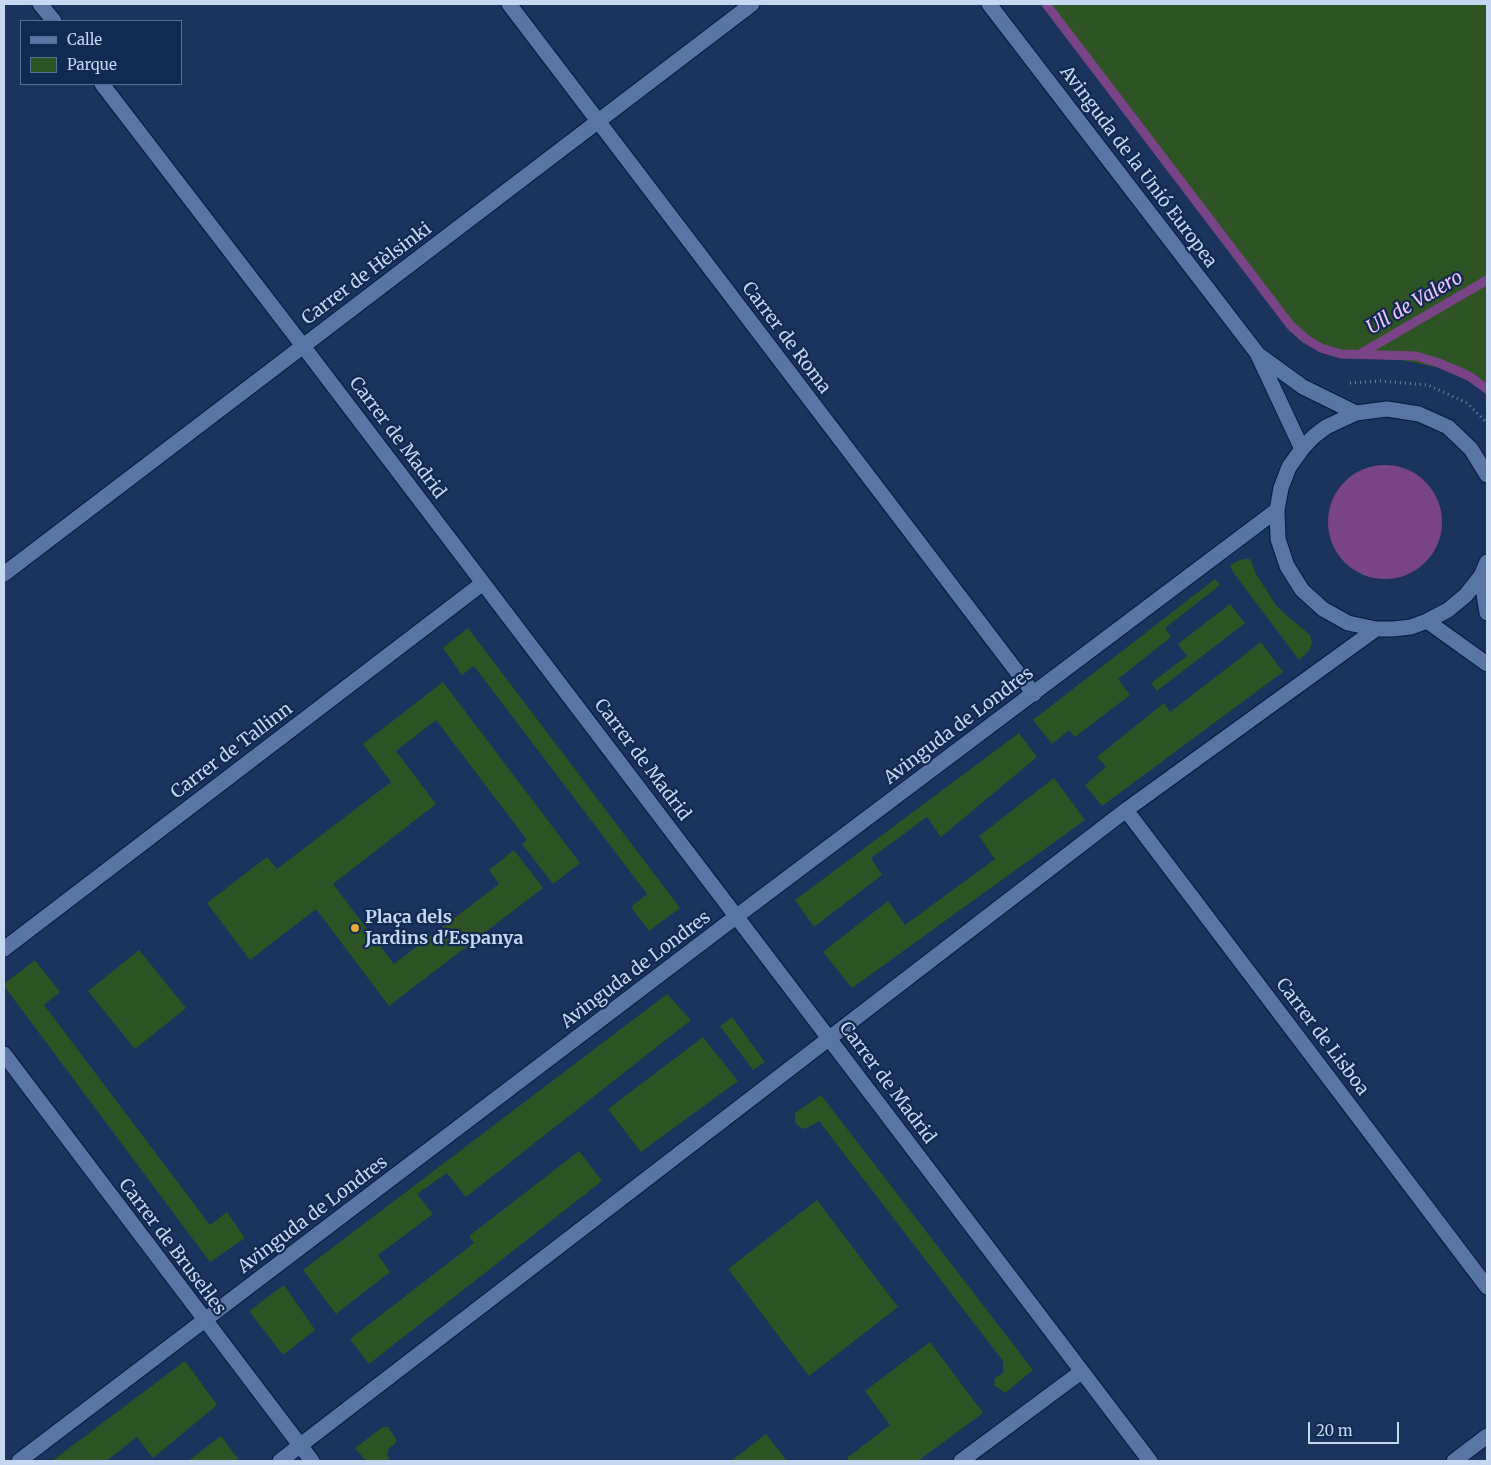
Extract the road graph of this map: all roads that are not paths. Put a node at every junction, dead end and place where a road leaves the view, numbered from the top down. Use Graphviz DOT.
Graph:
graph roads {
  1 [pos="40,4"];
  2 [pos="509,4"];
  3 [pos="752,4"];
  4 [pos="989,4"];
  5 [pos="53,20"];
  6 [pos="103,85"];
  7 [pos="598,121"];
  8 [pos="303,346"];
  9 [pos="1257,353"];
  10 [pos="1356,413"];
  11 [pos="1302,449"];
  12 [pos="1487,475"];
  13 [pos="1277,510"];
  14 [pos="1484,569"];
  15 [pos="5,571"];
  16 [pos="483,583"];
  17 [pos="1487,613"];
  18 [pos="1427,622"];
  19 [pos="1376,629"];
  20 [pos="1487,664"];
  21 [pos="1034,694"];
  22 [pos="1126,810"];
  23 [pos="737,916"];
  24 [pos="4,949"];
  25 [pos="829,1039"];
  26 [pos="4,1054"];
  27 [pos="1487,1287"];
  28 [pos="204,1321"];
  29 [pos="1082,1372"];
  30 [pos="1487,1436"];
  31 [pos="300,1446"];
  32 [pos="19,1461"];
  33 [pos="280,1461"];
  34 [pos="312,1461"];
  35 [pos="962,1461"];
  36 [pos="1150,1461"];
  37 [pos="1454,1461"];
  1 -- 5 [label="street"];
  2 -- 7 [label="street, Carrer de Roma"];
  3 -- 7 [label="street, Carrer de Hèlsinki"];
  4 -- 9 [label="street, Avinguda de la Unió Europea"];
  6 -- 8 [label="street, Carrer de Madrid"];
  7 -- 8 [label="street, Carrer de Hèlsinki"];
  7 -- 21 [label="street, Carrer de Roma"];
  8 -- 15 [label="street, Carrer de Hèlsinki"];
  8 -- 16 [label="street, Carrer de Madrid"];
  9 -- 10 [label="street, Avinguda de la Unió Europea"];
  9 -- 11 [label="street, Avinguda de la Unió Europea"];
  10 -- 11 [label="street"];
  10 -- 12 [label="street"];
  11 -- 13 [label="street"];
  13 -- 19 [label="street"];
  13 -- 21 [label="street, Avinguda de Londres"];
  14 -- 17 [label="street"];
  14 -- 18 [label="street"];
  16 -- 23 [label="street, Carrer de Madrid"];
  16 -- 24 [label="street, Carrer de Tallinn"];
  18 -- 19 [label="street"];
  18 -- 20 [label="street"];
  19 -- 22 [label="street"];
  21 -- 23 [label="street, Avinguda de Londres"];
  22 -- 25 [label="street"];
  22 -- 27 [label="street, Carrer de Lisboa"];
  23 -- 25 [label="street, Carrer de Madrid"];
  23 -- 28 [label="street, Avinguda de Londres"];
  25 -- 29 [label="street, Carrer de Madrid"];
  25 -- 31 [label="street"];
  26 -- 28 [label="street, Carrer de Brusel·les"];
  28 -- 31 [label="street, Carrer de Brusel·les"];
  28 -- 32 [label="street, Avinguda de Londres"];
  29 -- 35 [label="street"];
  29 -- 36 [label="street, Carrer de Madrid"];
  30 -- 37 [label="street"];
  31 -- 33 [label="street"];
  31 -- 34 [label="street, Carrer de Brusel·les"];
}
